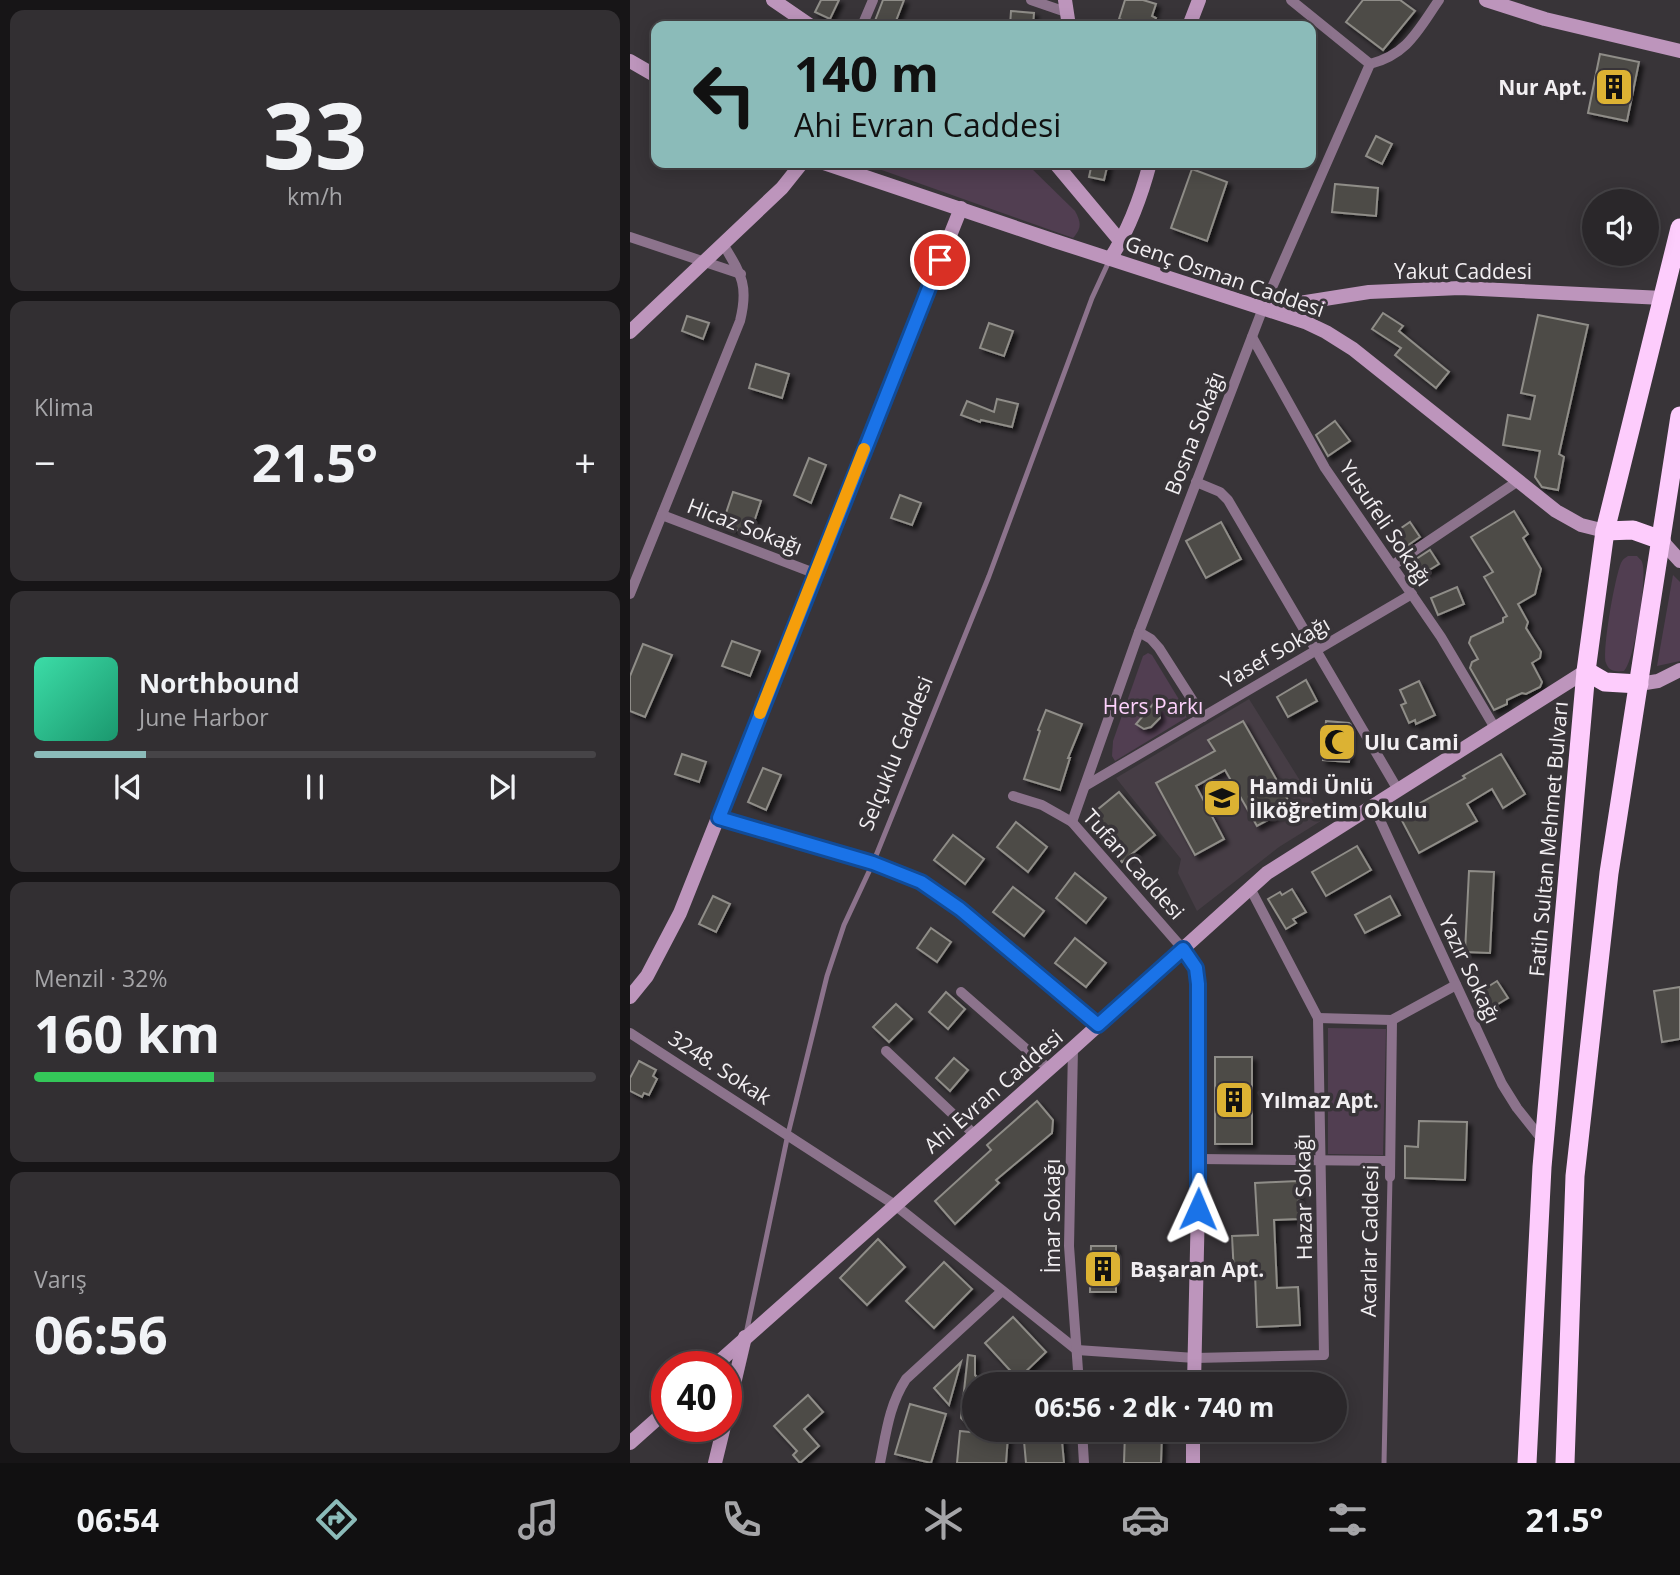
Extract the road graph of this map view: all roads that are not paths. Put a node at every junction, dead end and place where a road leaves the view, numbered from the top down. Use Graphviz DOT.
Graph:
graph roads {
  1 [pos="773,0"];
  2 [pos="873,0"];
  3 [pos="1031,0"];
  4 [pos="1199,0"];
  5 [pos="1291,0"];
  6 [pos="1439,0"];
  7 [pos="1486,0"];
  8 [pos="1067,13"];
  9 [pos="804,21"];
  10 [pos="864,21"];
  11 [pos="1191,21"];
  12 [pos="1680,51"];
  13 [pos="630,61"];
  14 [pos="1370,64"];
  15 [pos="651,73"];
  16 [pos="798,168"];
  17 [pos="839,168"];
  18 [pos="1059,168"];
  19 [pos="1069,168"];
  20 [pos="1148,168"];
  21 [pos="1068,179"];
  22 [pos="961,208"];
  23 [pos="1680,228"];
  24 [pos="630,237"];
  25 [pos="1121,242"];
  26 [pos="723,244"];
  27 [pos="1110,259"];
  28 [pos="705,262"];
  29 [pos="741,274"];
  30 [pos="1664,298"];
  31 [pos="1263,308"];
  32 [pos="630,332"];
  33 [pos="1252,337"];
  34 [pos="1680,416"];
  35 [pos="1518,481"];
  36 [pos="1196,482"];
  37 [pos="662,515"];
  38 [pos="1605,531"];
  39 [pos="1661,540"];
  40 [pos="1680,561"];
  41 [pos="1393,565"];
  42 [pos="814,573"];
  43 [pos="630,594"];
  44 [pos="1412,594"];
  45 [pos="1139,632"];
  46 [pos="1315,651"];
  47 [pos="1680,670"];
  48 [pos="1586,671"];
  49 [pos="1639,684"];
  50 [pos="1203,717"];
  51 [pos="1495,728"];
  52 [pos="1085,786"];
  53 [pos="1398,790"];
  54 [pos="1013,796"];
  55 [pos="1374,805"];
  56 [pos="719,818"];
  57 [pos="1072,822"];
  58 [pos="873,863"];
  59 [pos="1250,888"];
  60 [pos="1183,949"];
  61 [pos="1456,985"];
  62 [pos="961,992"];
  63 [pos="630,997"];
  64 [pos="1318,1018"];
  65 [pos="1392,1020"];
  66 [pos="1098,1025"];
  67 [pos="630,1033"];
  68 [pos="1073,1048"];
  69 [pos="886,1051"];
  70 [pos="1049,1069"];
  71 [pos="788,1134"];
  72 [pos="975,1135"];
  73 [pos="1544,1142"];
  74 [pos="1199,1159"];
  75 [pos="1322,1160"];
  76 [pos="1390,1161"];
  77 [pos="1390,1177"];
  78 [pos="895,1205"];
  79 [pos="1002,1291"];
  80 [pos="745,1337"];
  81 [pos="1077,1350"];
  82 [pos="730,1351"];
  83 [pos="742,1351"];
  84 [pos="1195,1358"];
  85 [pos="1078,1372"];
  86 [pos="1194,1372"];
  87 [pos="651,1424"];
  88 [pos="720,1442"];
  89 [pos="1083,1442"];
  90 [pos="1194,1442"];
  91 [pos="630,1443"];
  92 [pos="715,1463"];
  93 [pos="880,1463"];
  94 [pos="1084,1463"];
  95 [pos="1193,1463"];
  96 [pos="1384,1463"];
  97 [pos="1527,1463"];
  98 [pos="1565,1463"];
  1 -- 9 [label="street"];
  2 -- 10 [label="street"];
  3 -- 8 [label="street"];
  4 -- 11 [label="street"];
  5 -- 14 [label="street"];
  6 -- 14 [label="street"];
  7 -- 12 [label="street"];
  13 -- 15 [label="street"];
  14 -- 31 [label="street, Bosna Sokağı"];
  16 -- 26 [label="street"];
  17 -- 22 [label="street, Genç Osman Caddesi"];
  18 -- 21 [label="street"];
  19 -- 21 [label="street"];
  20 -- 25 [label="street, Selçuklu Caddesi"];
  21 -- 25 [label="street"];
  22 -- 27 [label="street, Genç Osman Caddesi"];
  22 -- 42 [label="street"];
  23 -- 30 [label="highway, Fatih Sultan Mehmet Bulvarı"];
  24 -- 28 [label="street"];
  25 -- 27 [label="street, Selçuklu Caddesi"];
  26 -- 28 [label="street"];
  26 -- 29 [label="street"];
  27 -- 31 [label="street, Genç Osman Caddesi"];
  27 -- 58 [label="lane, Selçuklu Caddesi"];
  28 -- 29 [label="street"];
  28 -- 32 [label="street"];
  29 -- 37 [label="street"];
  30 -- 31 [label="street, Yakut Caddesi"];
  30 -- 38 [label="highway, Fatih Sultan Mehmet Bulvarı"];
  31 -- 33 [label="street, Bosna Sokağı"];
  31 -- 35 [label="street, Genç Osman Caddesi"];
  33 -- 36 [label="street, Bosna Sokağı"];
  33 -- 41 [label="street, Yusufeli Sokağı"];
  34 -- 39 [label="highway"];
  35 -- 38 [label="street, Genç Osman Caddesi"];
  35 -- 41 [label="street"];
  36 -- 45 [label="street, Bosna Sokağı"];
  36 -- 46 [label="street"];
  37 -- 42 [label="street, Hicaz Sokağı"];
  37 -- 43 [label="street"];
  38 -- 39 [label="highway"];
  38 -- 48 [label="highway, Fatih Sultan Mehmet Bulvarı"];
  39 -- 40 [label="street"];
  39 -- 49 [label="highway"];
  41 -- 44 [label="street, Yusufeli Sokağı"];
  42 -- 56 [label="street"];
  44 -- 46 [label="street, Yasef Sokağı"];
  44 -- 51 [label="street, Yusufeli Sokağı"];
  45 -- 50 [label="street"];
  45 -- 52 [label="street, Bosna Sokağı"];
  46 -- 50 [label="street, Yasef Sokağı"];
  46 -- 53 [label="street"];
  47 -- 49 [label="street"];
  48 -- 49 [label="highway"];
  48 -- 51 [label="street, Ahi Evran Caddesi"];
  48 -- 73 [label="highway, Fatih Sultan Mehmet Bulvarı"];
  49 -- 98 [label="highway"];
  50 -- 52 [label="street, Yasef Sokağı"];
  51 -- 53 [label="street, Ahi Evran Caddesi"];
  52 -- 57 [label="street, Bosna Sokağı"];
  53 -- 55 [label="street, Ahi Evran Caddesi"];
  54 -- 57 [label="street, Tufan Caddesi"];
  55 -- 59 [label="street, Ahi Evran Caddesi"];
  55 -- 61 [label="street, Yazır Sokağı"];
  56 -- 58 [label="street"];
  56 -- 63 [label="street"];
  57 -- 60 [label="street, Tufan Caddesi"];
  58 -- 66 [label="street"];
  58 -- 71 [label="lane, Selçuklu Caddesi"];
  59 -- 60 [label="street, Ahi Evran Caddesi"];
  59 -- 64 [label="street, Hazar Sokağı"];
  60 -- 66 [label="street, Ahi Evran Caddesi"];
  60 -- 74 [label="street"];
  61 -- 65 [label="street"];
  61 -- 73 [label="street, Yazır Sokağı"];
  62 -- 70 [label="street"];
  64 -- 65 [label="street"];
  64 -- 75 [label="street, Hazar Sokağı"];
  65 -- 76 [label="street, Acarlar Caddesi"];
  66 -- 68 [label="street, Ahi Evran Caddesi"];
  67 -- 71 [label="street, 3248. Sokak"];
  68 -- 70 [label="street, Ahi Evran Caddesi"];
  68 -- 81 [label="street, İmar Sokağı"];
  69 -- 72 [label="street"];
  70 -- 72 [label="street, Ahi Evran Caddesi"];
  71 -- 78 [label="street, 3248. Sokak"];
  71 -- 80 [label="lane, Selçuklu Caddesi"];
  72 -- 78 [label="street, Ahi Evran Caddesi"];
  73 -- 97 [label="highway, Fatih Sultan Mehmet Bulvarı"];
  74 -- 75 [label="street"];
  74 -- 84 [label="street"];
  75 -- 76 [label="street"];
  75 -- 84 [label="street, Hazar Sokağı"];
  76 -- 77 [label="street, Acarlar Caddesi"];
  77 -- 96 [label="lane, Acarlar Caddesi"];
  78 -- 79 [label="street, 3248. Sokak"];
  78 -- 80 [label="street, Ahi Evran Caddesi"];
  79 -- 81 [label="street, 3248. Sokak"];
  79 -- 93 [label="street"];
  80 -- 82 [label="street, Ahi Evran Caddesi"];
  80 -- 83 [label="street, Selçuklu Caddesi"];
  81 -- 84 [label="street"];
  81 -- 85 [label="street, İmar Sokağı"];
  84 -- 86 [label="street"];
  87 -- 91 [label="street"];
  88 -- 92 [label="street"];
  89 -- 94 [label="street"];
  90 -- 95 [label="street"];
}
